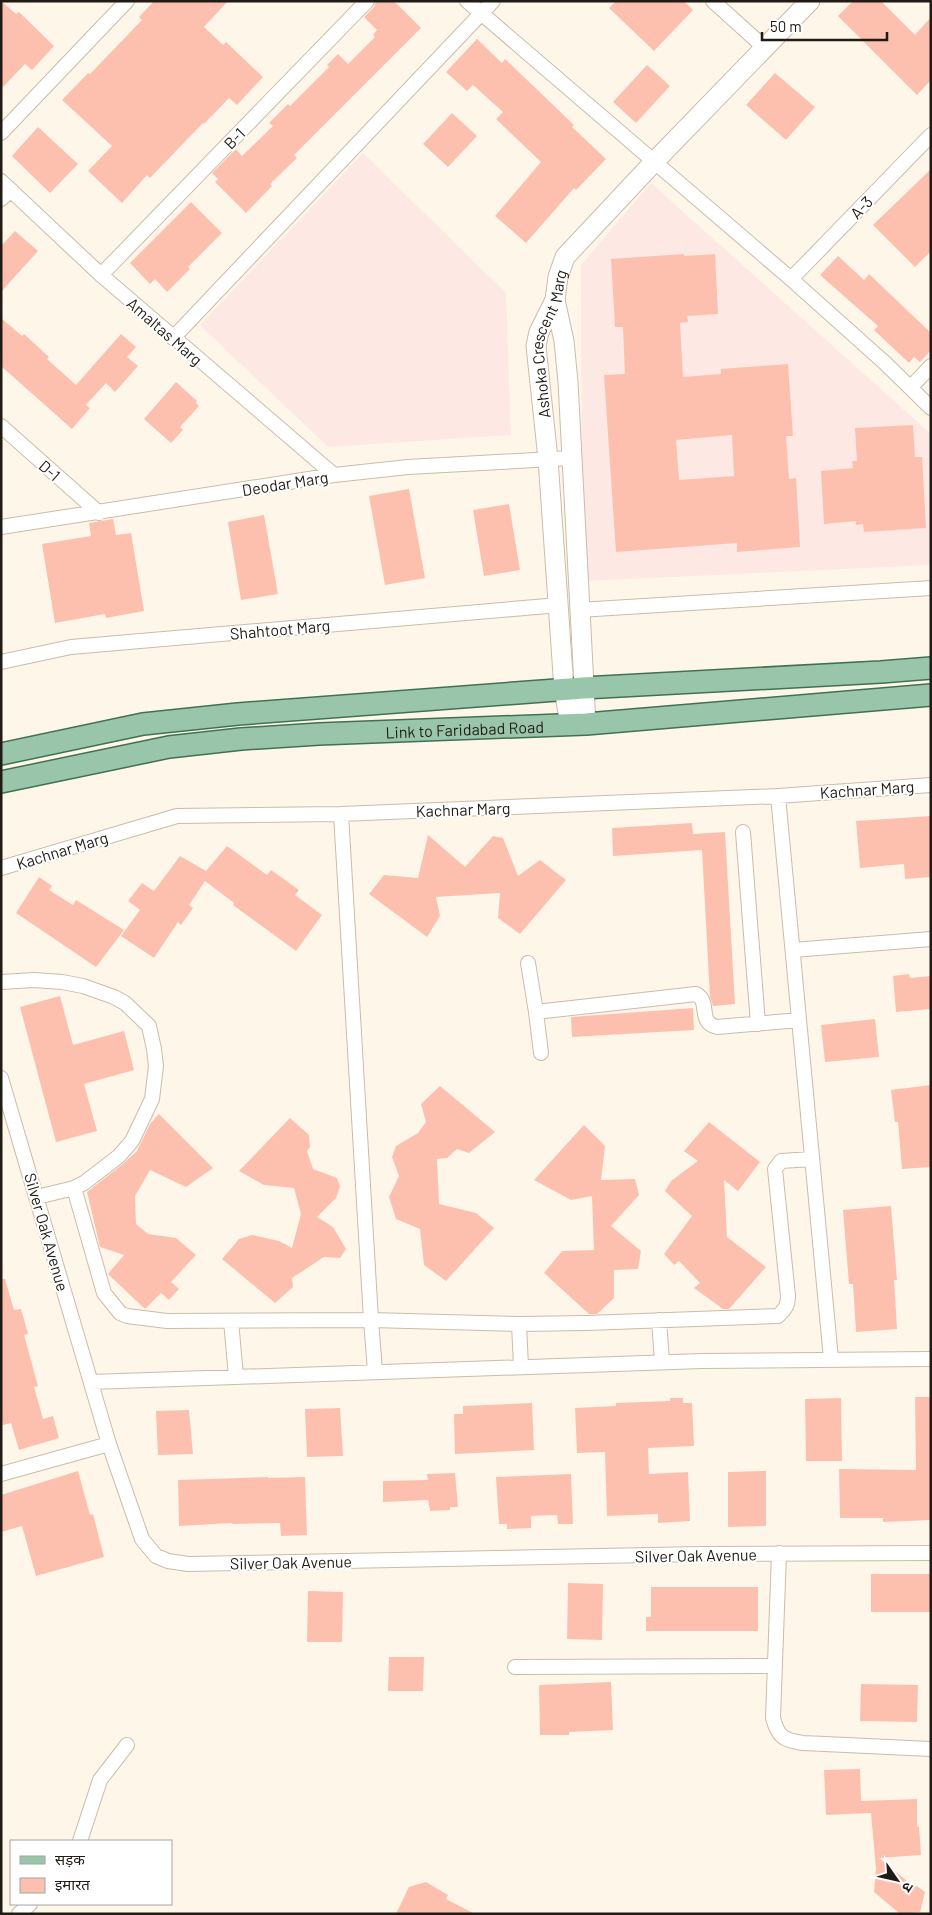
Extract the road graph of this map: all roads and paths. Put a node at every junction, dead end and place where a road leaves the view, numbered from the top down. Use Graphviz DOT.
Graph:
graph roads {
  1 [pos="128,1"];
  2 [pos="367,1"];
  3 [pos="467,1"];
  4 [pos="493,1"];
  5 [pos="713,1"];
  6 [pos="810,1"];
  7 [pos="481,14"];
  8 [pos="765,48"];
  9 [pos="1,133"];
  10 [pos="931,135"];
  11 [pos="654,162"];
  12 [pos="4,190"];
  13 [pos="101,275"];
  14 [pos="791,280"];
  15 [pos="554,300"];
  16 [pos="173,338"];
  17 [pos="931,366"];
  18 [pos="911,387"];
  19 [pos="931,408"];
  20 [pos="1,426"];
  21 [pos="548,458"];
  22 [pos="571,458"];
  23 [pos="334,475"];
  24 [pos="99,513"];
  25 [pos="1,527"];
  26 [pos="931,588"];
  27 [pos="559,605"];
  28 [pos="579,610"];
  29 [pos="1,662"];
  30 [pos="931,668"];
  31 [pos="574,688"];
  32 [pos="931,695"];
  33 [pos="578,724"];
  34 [pos="1,754"];
  35 [pos="1,782"];
  36 [pos="931,785"];
  37 [pos="778,796"];
  38 [pos="341,814"];
  39 [pos="744,832"];
  40 [pos="1,868"];
  41 [pos="931,939"];
  42 [pos="793,950"];
  43 [pos="528,963"];
  44 [pos="1,982"];
  45 [pos="536,1012"];
  46 [pos="799,1020"];
  47 [pos="758,1024"];
  48 [pos="541,1053"];
  49 [pos="1,1078"];
  50 [pos="812,1159"];
  51 [pos="74,1188"];
  52 [pos="37,1197"];
  53 [pos="371,1320"];
  54 [pos="659,1320"];
  55 [pos="231,1321"];
  56 [pos="519,1324"];
  57 [pos="831,1359"];
  58 [pos="931,1359"];
  59 [pos="662,1362"];
  60 [pos="521,1367"];
  61 [pos="375,1371"];
  62 [pos="236,1376"];
  63 [pos="91,1382"];
  64 [pos="110,1444"];
  65 [pos="1,1474"];
  66 [pos="779,1553"];
  67 [pos="931,1553"];
  68 [pos="775,1666"];
  69 [pos="515,1667"];
  70 [pos="127,1745"];
  71 [pos="931,1750"];
  72 [pos="80,1840"];
  73 [pos="29,1905"];
  74 [pos="19,1914"];
  1 -- 9 [label="street"];
  2 -- 13 [label="street, B-1"];
  3 -- 7 [label="street"];
  4 -- 7 [label="street"];
  5 -- 8 [label="street"];
  6 -- 8 [label="street, Ashoka Crescent Marg"];
  7 -- 11 [label="street"];
  7 -- 16 [label="street"];
  8 -- 11 [label="street, Ashoka Crescent Marg"];
  10 -- 14 [label="street, A-3"];
  11 -- 14 [label="street"];
  11 -- 15 [label="street, Ashoka Crescent Marg"];
  12 -- 13 [label="street, Amaltas Marg"];
  13 -- 16 [label="street, Amaltas Marg"];
  14 -- 18 [label="street"];
  15 -- 21 [label="street, Ashoka Crescent Marg"];
  15 -- 22 [label="street"];
  16 -- 23 [label="street, Amaltas Marg"];
  17 -- 18 [label="street"];
  18 -- 19 [label="street"];
  20 -- 24 [label="street, D-1"];
  21 -- 22 [label="street, Deodar Marg"];
  21 -- 23 [label="street, Deodar Marg"];
  21 -- 27 [label="street, Ashoka Crescent Marg"];
  22 -- 28 [label="street"];
  23 -- 24 [label="street, Deodar Marg"];
  24 -- 25 [label="street, Deodar Marg"];
  26 -- 28 [label="street"];
  27 -- 29 [label="street, Shahtoot Marg"];
  27 -- 31 [label="street, Ashoka Crescent Marg"];
  28 -- 31 [label="street"];
  30 -- 31 [label="main road, Link to Faridabad Road"];
  31 -- 33 [label="street"];
  31 -- 34 [label="main road, Link to Faridabad Road"];
  32 -- 33 [label="main road, Link to Faridabad Road"];
  33 -- 35 [label="main road, Link to Faridabad Road"];
  36 -- 37 [label="street, Kachnar Marg"];
  37 -- 38 [label="street, Kachnar Marg"];
  37 -- 42 [label="street"];
  38 -- 40 [label="street, Kachnar Marg"];
  38 -- 53 [label="street"];
  39 -- 47 [label="street"];
  41 -- 42 [label="street"];
  42 -- 46 [label="street"];
  43 -- 45 [label="street"];
  44 -- 51 [label="street"];
  45 -- 47 [label="street"];
  45 -- 48 [label="street"];
  46 -- 47 [label="street"];
  46 -- 50 [label="street"];
  49 -- 52 [label="street, Silver Oak Avenue"];
  50 -- 54 [label="street"];
  50 -- 57 [label="street"];
  51 -- 52 [label="street"];
  51 -- 55 [label="street"];
  52 -- 63 [label="street, Silver Oak Avenue"];
  53 -- 55 [label="street"];
  53 -- 56 [label="street"];
  53 -- 61 [label="street"];
  54 -- 56 [label="street"];
  54 -- 59 [label="street"];
  55 -- 62 [label="street"];
  56 -- 60 [label="street"];
  57 -- 58 [label="street"];
  57 -- 59 [label="street"];
  59 -- 60 [label="street"];
  60 -- 61 [label="street"];
  61 -- 62 [label="street"];
  62 -- 63 [label="street"];
  63 -- 64 [label="street, Silver Oak Avenue"];
  64 -- 65 [label="street"];
  64 -- 66 [label="street, Silver Oak Avenue"];
  66 -- 67 [label="street, Silver Oak Avenue"];
  66 -- 68 [label="street"];
  68 -- 69 [label="street"];
  68 -- 71 [label="street"];
  70 -- 72 [label="street"];
  73 -- 74 [label="street"];
}
